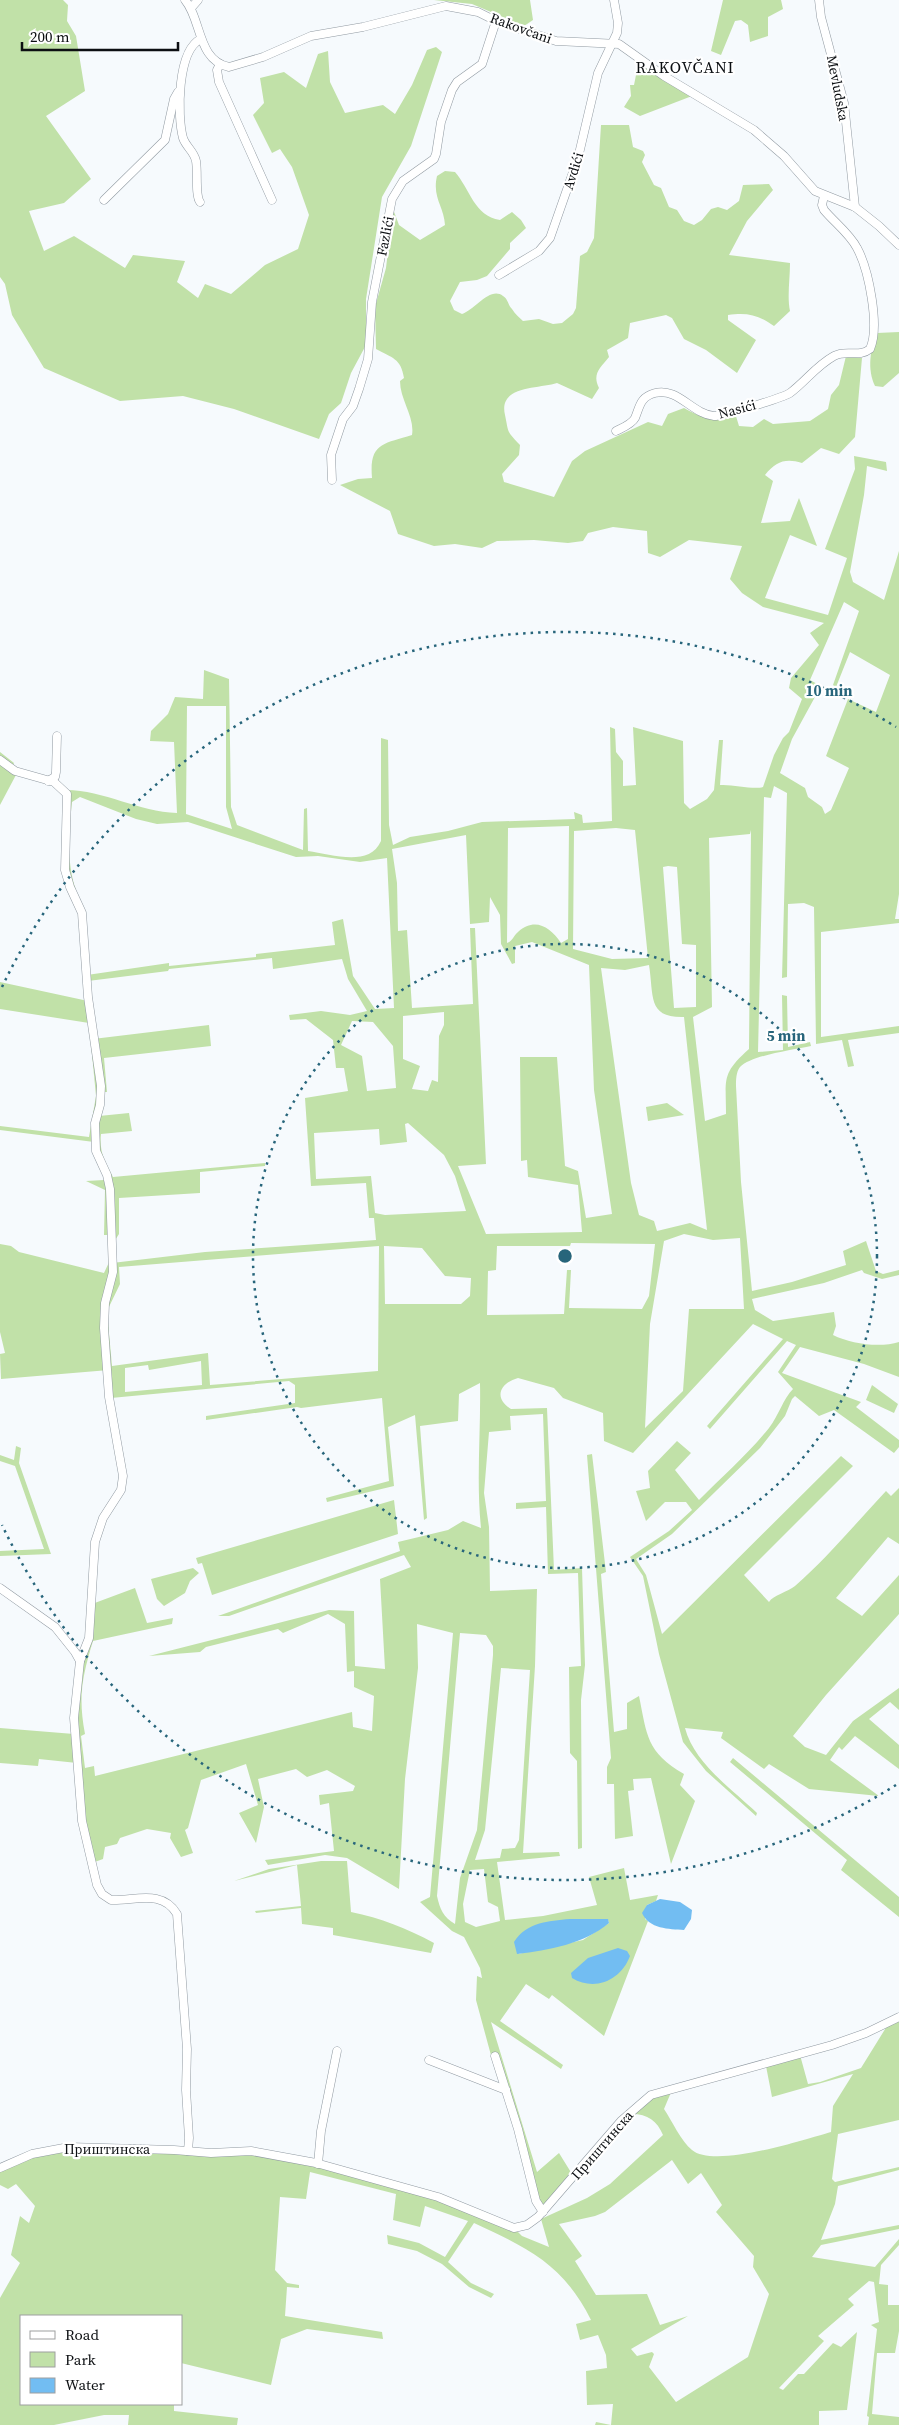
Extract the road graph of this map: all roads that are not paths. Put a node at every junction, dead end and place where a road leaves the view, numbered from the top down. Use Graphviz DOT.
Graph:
graph roads {
  1 [pos="185,0"];
  2 [pos="198,0"];
  3 [pos="614,0"];
  4 [pos="819,0"];
  5 [pos="191,8"];
  6 [pos="496,21"];
  7 [pos="201,39"];
  8 [pos="613,43"];
  9 [pos="220,64"];
  10 [pos="178,92"];
  11 [pos="824,196"];
  12 [pos="104,200"];
  13 [pos="272,200"];
  14 [pos="200,202"];
  15 [pos="855,207"];
  16 [pos="899,245"];
  17 [pos="499,275"];
  18 [pos="616,432"];
  19 [pos="332,480"];
  20 [pos="58,736"];
  21 [pos="0,760"];
  22 [pos="48,781"];
  23 [pos="0,1588"];
  24 [pos="80,1661"];
  25 [pos="899,2017"];
  26 [pos="337,2051"];
  27 [pos="495,2056"];
  28 [pos="430,2060"];
  29 [pos="506,2090"];
  30 [pos="188,2151"];
  31 [pos="318,2164"];
  32 [pos="0,2168"];
  33 [pos="543,2212"];
  1 -- 5 [label="street"];
  2 -- 5 [label="street"];
  3 -- 8 [label="street, Avdići"];
  4 -- 15 [label="street, Mevludska"];
  5 -- 7 [label="street"];
  6 -- 8 [label="street, Rakovčani"];
  6 -- 9 [label="street, Rakovčani"];
  6 -- 19 [label="street, Fazlići"];
  7 -- 9 [label="street"];
  7 -- 10 [label="street"];
  8 -- 11 [label="street"];
  8 -- 17 [label="street, Avdići"];
  9 -- 13 [label="street"];
  10 -- 12 [label="street"];
  10 -- 14 [label="street"];
  11 -- 15 [label="street"];
  11 -- 18 [label="street, Nasići"];
  15 -- 16 [label="street"];
  20 -- 22 [label="street"];
  21 -- 22 [label="street"];
  22 -- 24 [label="street"];
  23 -- 24 [label="street"];
  24 -- 30 [label="street"];
  25 -- 33 [label="street, Приштинска"];
  26 -- 31 [label="street"];
  27 -- 29 [label="street"];
  28 -- 29 [label="street"];
  29 -- 33 [label="street"];
  30 -- 31 [label="street, Приштинска"];
  30 -- 32 [label="street, Приштинска"];
  31 -- 33 [label="street, Приштинска"];
}
